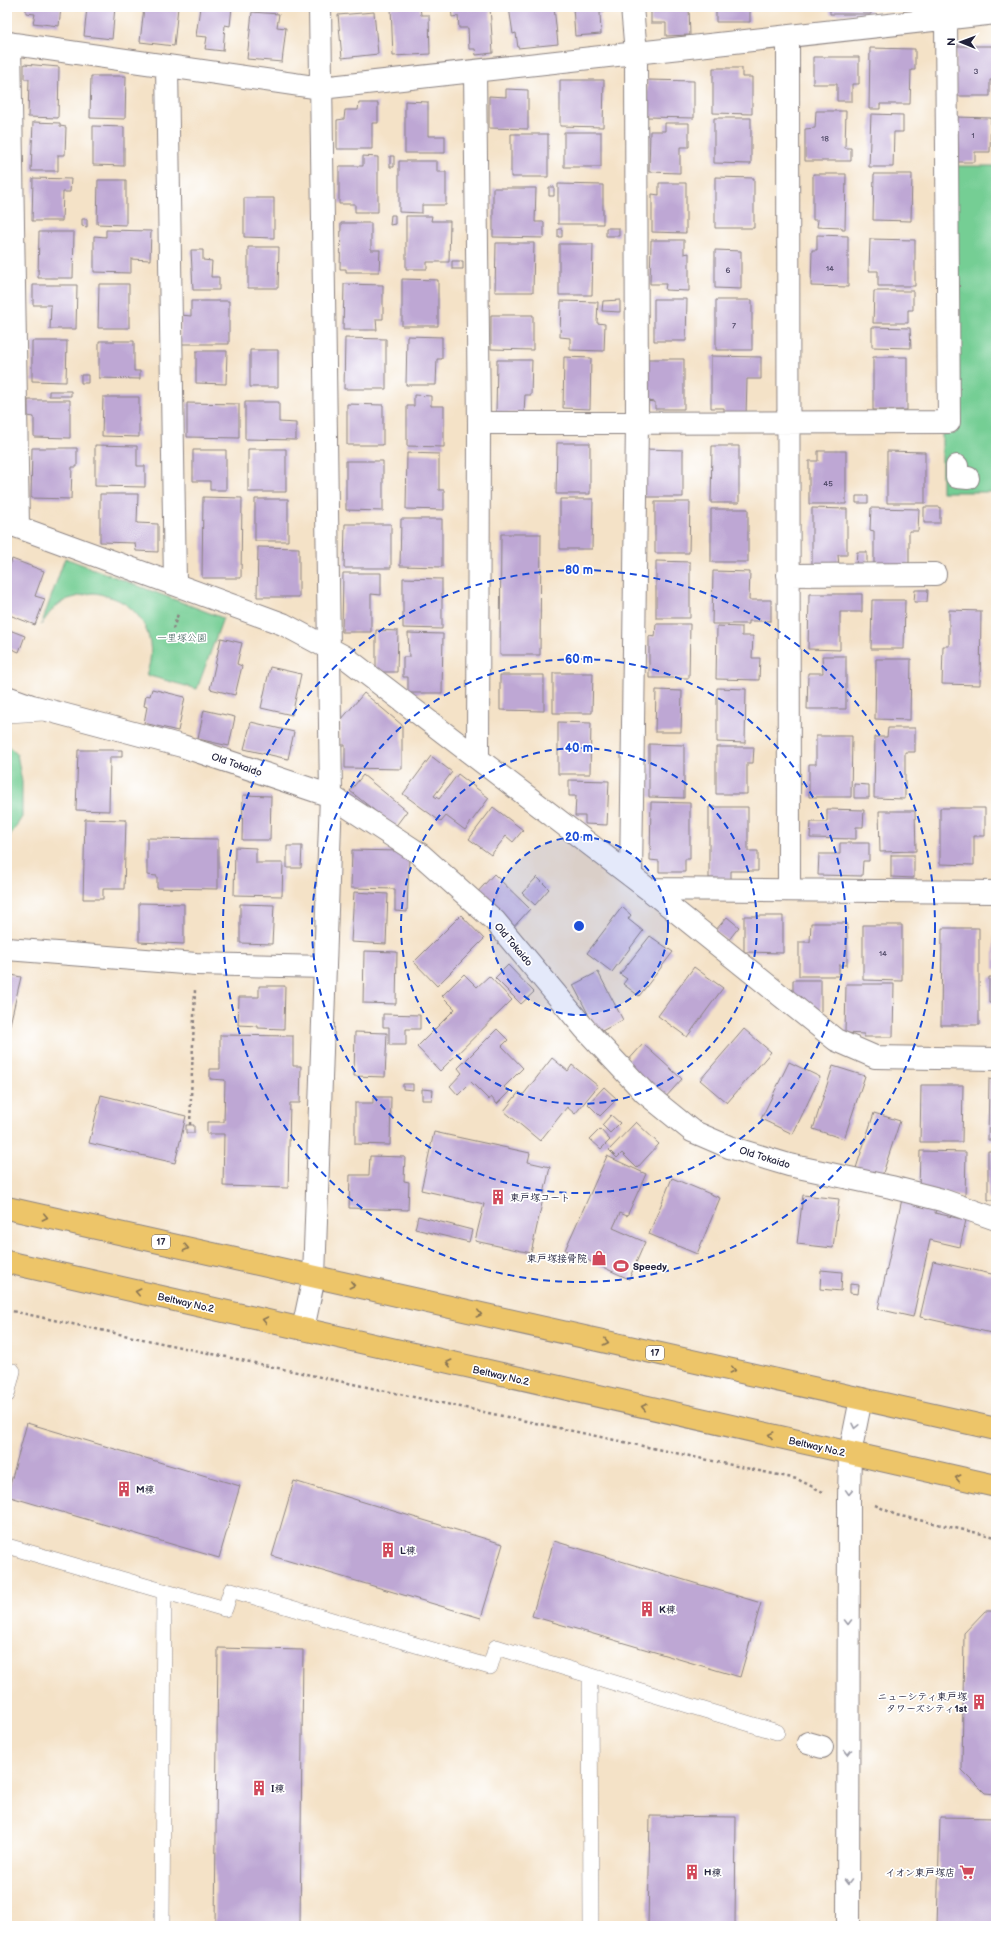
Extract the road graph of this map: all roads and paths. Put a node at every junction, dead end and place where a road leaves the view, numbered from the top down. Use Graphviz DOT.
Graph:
graph roads {
  1 [pos="320,7"];
  2 [pos="632,7"];
  3 [pos="996,13"];
  4 [pos="946,18"];
  5 [pos="788,37"];
  6 [pos="9,43"];
  7 [pos="636,53"];
  8 [pos="167,66"];
  9 [pos="475,71"];
  10 [pos="321,88"];
  11 [pos="636,422"];
  12 [pos="788,422"];
  13 [pos="479,423"];
  14 [pos="13,525"];
  15 [pos="935,574"];
  16 [pos="788,575"];
  17 [pos="175,584"];
  18 [pos="329,648"];
  19 [pos="7,697"];
  20 [pos="55,712"];
  21 [pos="7,715"];
  22 [pos="478,757"];
  23 [pos="331,796"];
  24 [pos="639,882"];
  25 [pos="789,890"];
  26 [pos="996,892"];
  27 [pos="7,949"];
  28 [pos="196,964"];
  29 [pos="325,967"];
  30 [pos="996,1059"];
  31 [pos="190,1125"];
  32 [pos="7,1208"];
  33 [pos="996,1220"];
  34 [pos="7,1262"];
  35 [pos="314,1277"];
  36 [pos="7,1310"];
  37 [pos="303,1329"];
  38 [pos="13,1371"];
  39 [pos="7,1395"];
  40 [pos="861,1398"];
  41 [pos="996,1429"];
  42 [pos="850,1453"];
  43 [pos="996,1486"];
  44 [pos="825,1494"];
  45 [pos="871,1503"];
  46 [pos="996,1538"];
  47 [pos="7,1546"];
  48 [pos="164,1591"];
  49 [pos="590,1676"];
  50 [pos="777,1732"];
  51 [pos="162,1926"];
  52 [pos="591,1926"];
  53 [pos="848,1926"];
  1 -- 10 [label="street"];
  2 -- 7 [label="street"];
  3 -- 4 [label="street"];
  4 -- 5 [label="street"];
  4 -- 12 [label="street"];
  5 -- 7 [label="street"];
  5 -- 12 [label="street"];
  6 -- 8 [label="street"];
  6 -- 14 [label="street"];
  7 -- 9 [label="street"];
  7 -- 11 [label="street"];
  8 -- 10 [label="street"];
  8 -- 17 [label="street"];
  9 -- 10 [label="street"];
  9 -- 13 [label="street"];
  10 -- 18 [label="street"];
  11 -- 12 [label="street"];
  11 -- 13 [label="street"];
  11 -- 24 [label="street"];
  12 -- 16 [label="street"];
  13 -- 22 [label="street"];
  14 -- 17 [label="street"];
  15 -- 16 [label="street"];
  16 -- 25 [label="street"];
  17 -- 18 [label="street"];
  18 -- 22 [label="street"];
  18 -- 23 [label="street"];
  19 -- 20 [label="street, Old Tokaido"];
  20 -- 21 [label="lane"];
  20 -- 23 [label="street, Old Tokaido"];
  22 -- 24 [label="street"];
  23 -- 29 [label="street"];
  23 -- 33 [label="street, Old Tokaido"];
  24 -- 25 [label="street"];
  24 -- 30 [label="street"];
  25 -- 26 [label="street"];
  27 -- 28 [label="street"];
  28 -- 29 [label="street"];
  28 -- 31 [label="path"];
  29 -- 35 [label="street"];
  32 -- 35 [label="main road, 17, one-way"];
  37 -- 34 [label="main road, Beltway No.2, one-way"];
  35 -- 37 [label="street"];
  35 -- 40 [label="main road, 17, one-way"];
  36 -- 44 [label="path"];
  42 -- 37 [label="main road, Beltway No.2, one-way"];
  38 -- 39 [label="lane"];
  40 -- 41 [label="main road, 17"];
  40 -- 42 [label="street, one-way"];
  43 -- 42 [label="main road, Beltway No.2, one-way"];
  42 -- 53 [label="street, one-way"];
  45 -- 46 [label="path"];
  47 -- 48 [label="lane"];
  48 -- 49 [label="lane"];
  48 -- 51 [label="lane"];
  49 -- 50 [label="lane"];
  49 -- 52 [label="lane"];
}
